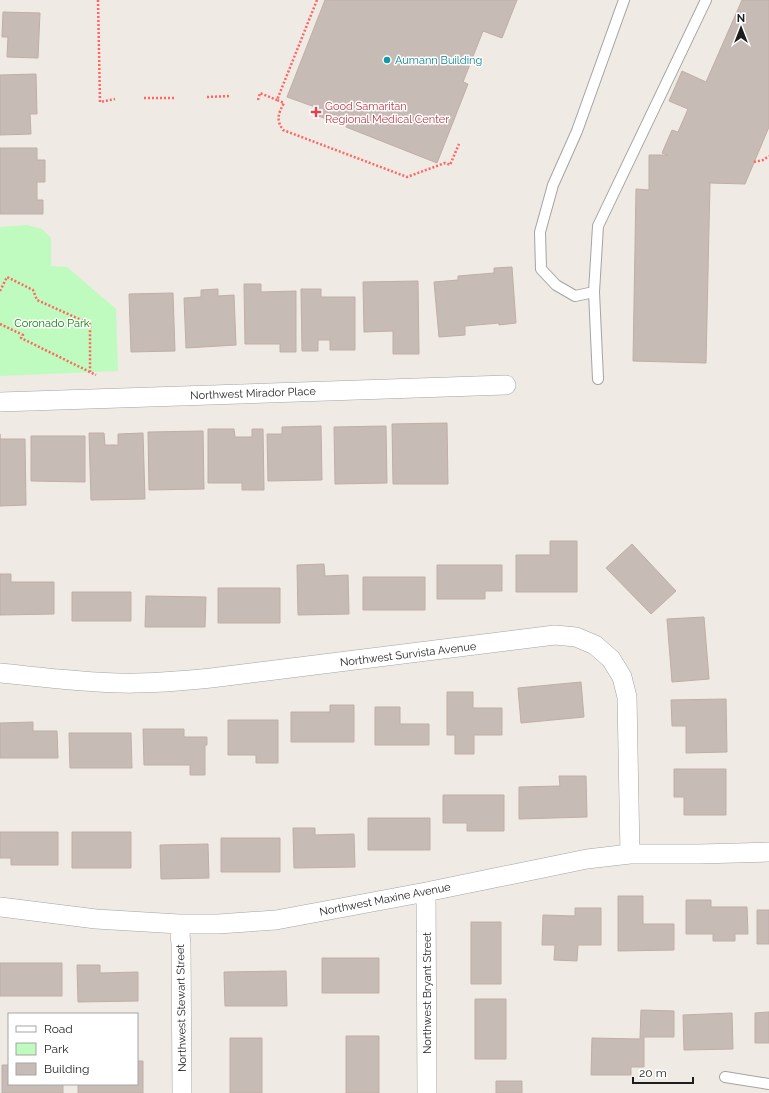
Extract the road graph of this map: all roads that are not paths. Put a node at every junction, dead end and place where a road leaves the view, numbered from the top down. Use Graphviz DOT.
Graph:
graph roads {
  1 [pos="624,0"];
  2 [pos="706,0"];
  3 [pos="594,292"];
  4 [pos="598,379"];
  5 [pos="506,385"];
  6 [pos="0,402"];
  7 [pos="0,673"];
  8 [pos="769,852"];
  9 [pos="630,854"];
  10 [pos="426,892"];
  11 [pos="0,906"];
  12 [pos="179,924"];
  13 [pos="724,1077"];
  14 [pos="769,1084"];
  15 [pos="182,1093"];
  16 [pos="427,1093"];
  1 -- 3 [label="lane"];
  2 -- 3 [label="lane"];
  3 -- 4 [label="lane"];
  5 -- 6 [label="street, Northwest Mirador Place"];
  7 -- 9 [label="street, Northwest Survista Avenue"];
  8 -- 9 [label="street, Northwest Maxine Avenue"];
  9 -- 10 [label="street, Northwest Maxine Avenue"];
  10 -- 12 [label="street, Northwest Maxine Avenue"];
  10 -- 16 [label="street, Northwest Bryant Street"];
  11 -- 12 [label="street, Northwest Maxine Avenue"];
  12 -- 15 [label="street, Northwest Stewart Street"];
  13 -- 14 [label="lane"];
}
